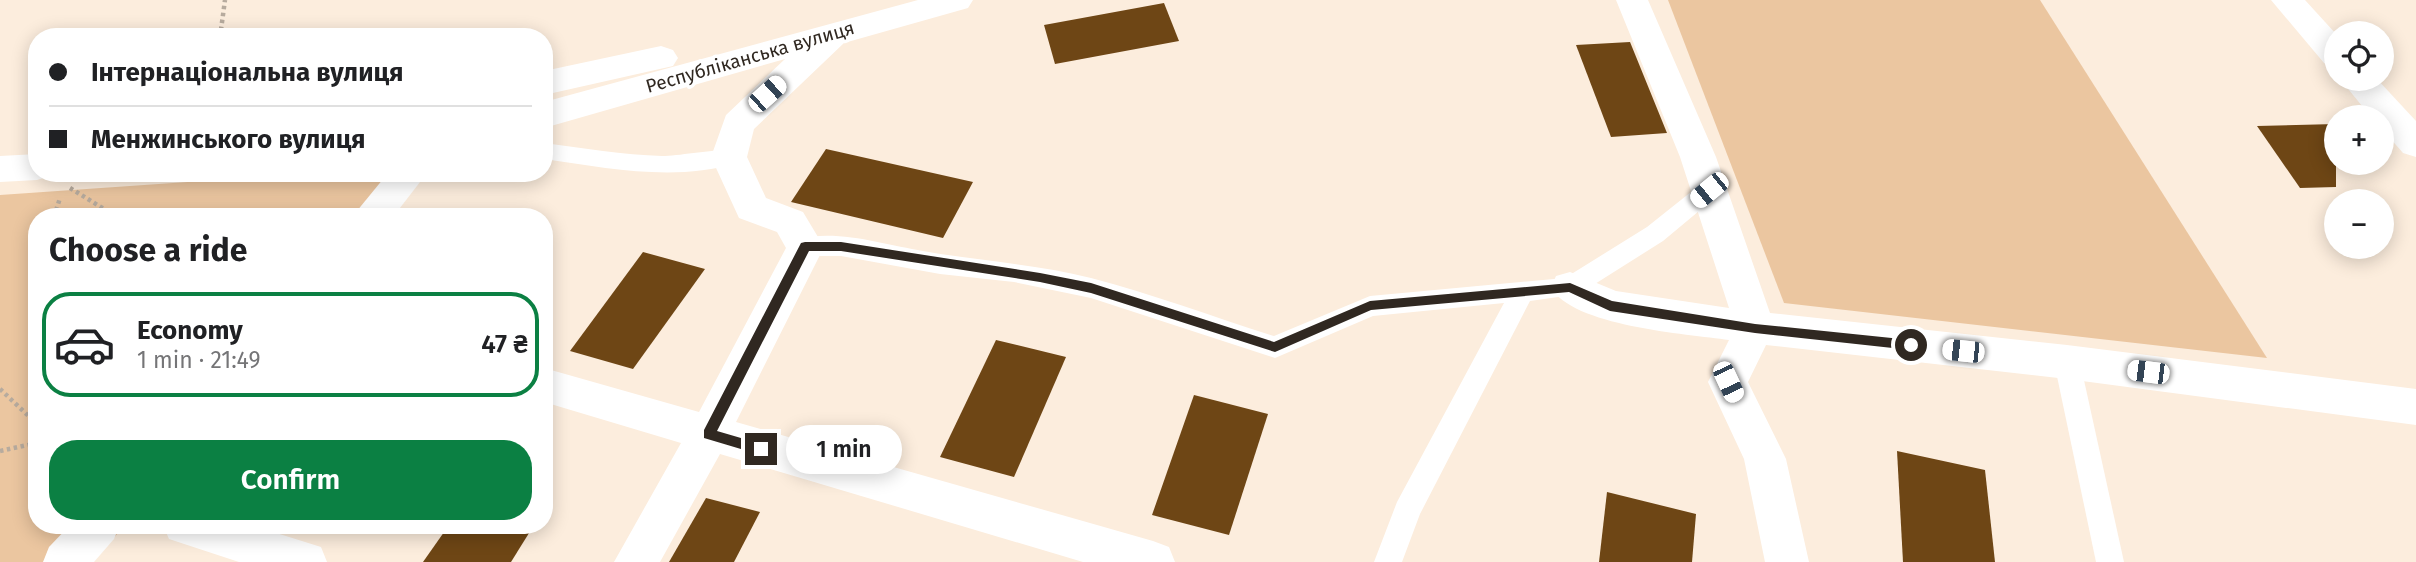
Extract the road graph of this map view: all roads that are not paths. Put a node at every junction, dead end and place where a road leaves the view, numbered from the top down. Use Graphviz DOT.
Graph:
graph roads {
  1 [pos="955,0"];
  2 [pos="1632,0"];
  3 [pos="2287,0"];
  4 [pos="833,34"];
  5 [pos="2324,42"];
  6 [pos="553,81"];
  7 [pos="2368,91"];
  8 [pos="553,112"];
  9 [pos="2416,144"];
  10 [pos="553,152"];
  11 [pos="729,157"];
  12 [pos="0,169"];
  13 [pos="28,172"];
  14 [pos="401,182"];
  15 [pos="1709,190"];
  16 [pos="378,208"];
  17 [pos="805,247"];
  18 [pos="1570,288"];
  19 [pos="1522,292"];
  20 [pos="1755,328"];
  21 [pos="2067,362"];
  22 [pos="553,388"];
  23 [pos="2416,407"];
  24 [pos="709,434"];
  25 [pos="90,534"];
  26 [pos="215,534"];
  27 [pos="65,562"];
  28 [pos="305,562"];
  29 [pos="636,562"];
  30 [pos="1153,562"];
  31 [pos="1388,562"];
  32 [pos="1787,562"];
  33 [pos="2110,562"];
  1 -- 4 [label="street, Республіканська вулиця"];
  2 -- 15 [label="street"];
  3 -- 5 [label="street"];
  4 -- 6 [label="street"];
  4 -- 8 [label="street, Республіканська вулиця"];
  4 -- 11 [label="street"];
  7 -- 9 [label="street"];
  10 -- 11 [label="lane"];
  11 -- 17 [label="street"];
  12 -- 13 [label="street"];
  14 -- 16 [label="street"];
  15 -- 18 [label="lane"];
  15 -- 20 [label="street"];
  17 -- 19 [label="lane"];
  17 -- 24 [label="street"];
  18 -- 19 [label="lane"];
  18 -- 20 [label="street"];
  19 -- 31 [label="lane"];
  20 -- 21 [label="street"];
  20 -- 32 [label="street"];
  21 -- 23 [label="street"];
  21 -- 33 [label="lane"];
  22 -- 24 [label="street"];
  24 -- 29 [label="street"];
  24 -- 30 [label="street"];
  25 -- 27 [label="street"];
  26 -- 28 [label="street"];
}
